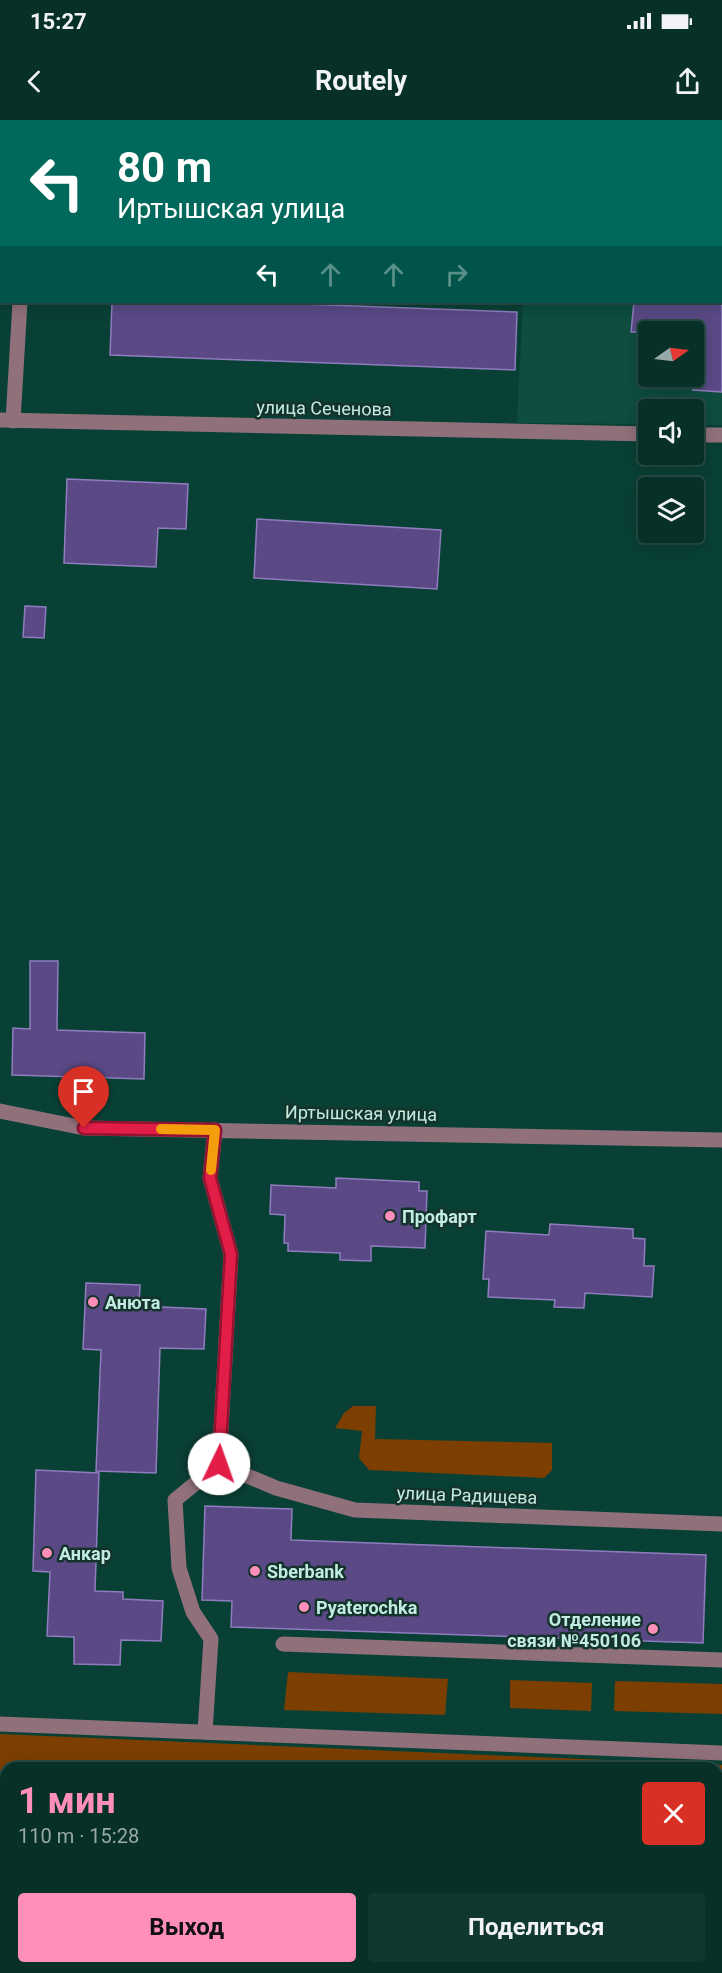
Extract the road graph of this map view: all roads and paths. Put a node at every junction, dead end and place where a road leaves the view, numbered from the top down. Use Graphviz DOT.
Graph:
graph roads {
  1 [pos="20,303"];
  2 [pos="6,421"];
  3 [pos="638,434"];
  4 [pos="704,435"];
  5 [pos="722,435"];
  6 [pos="0,1111"];
  7 [pos="215,1130"];
  8 [pos="722,1140"];
  9 [pos="219,1464"];
  10 [pos="722,1524"];
  11 [pos="283,1644"];
  12 [pos="722,1660"];
  13 [pos="0,1724"];
  14 [pos="205,1732"];
  15 [pos="722,1753"];
  1 -- 2 [label="street"];
  2 -- 3 [label="street, улица Сеченова"];
  4 -- 5 [label="street"];
  6 -- 7 [label="street, Иртышская улица"];
  7 -- 8 [label="street, Иртышская улица"];
  7 -- 9 [label="street"];
  9 -- 10 [label="street, улица Радищева"];
  9 -- 14 [label="street"];
  11 -- 12 [label="street"];
  13 -- 14 [label="street"];
  14 -- 15 [label="street"];
}
